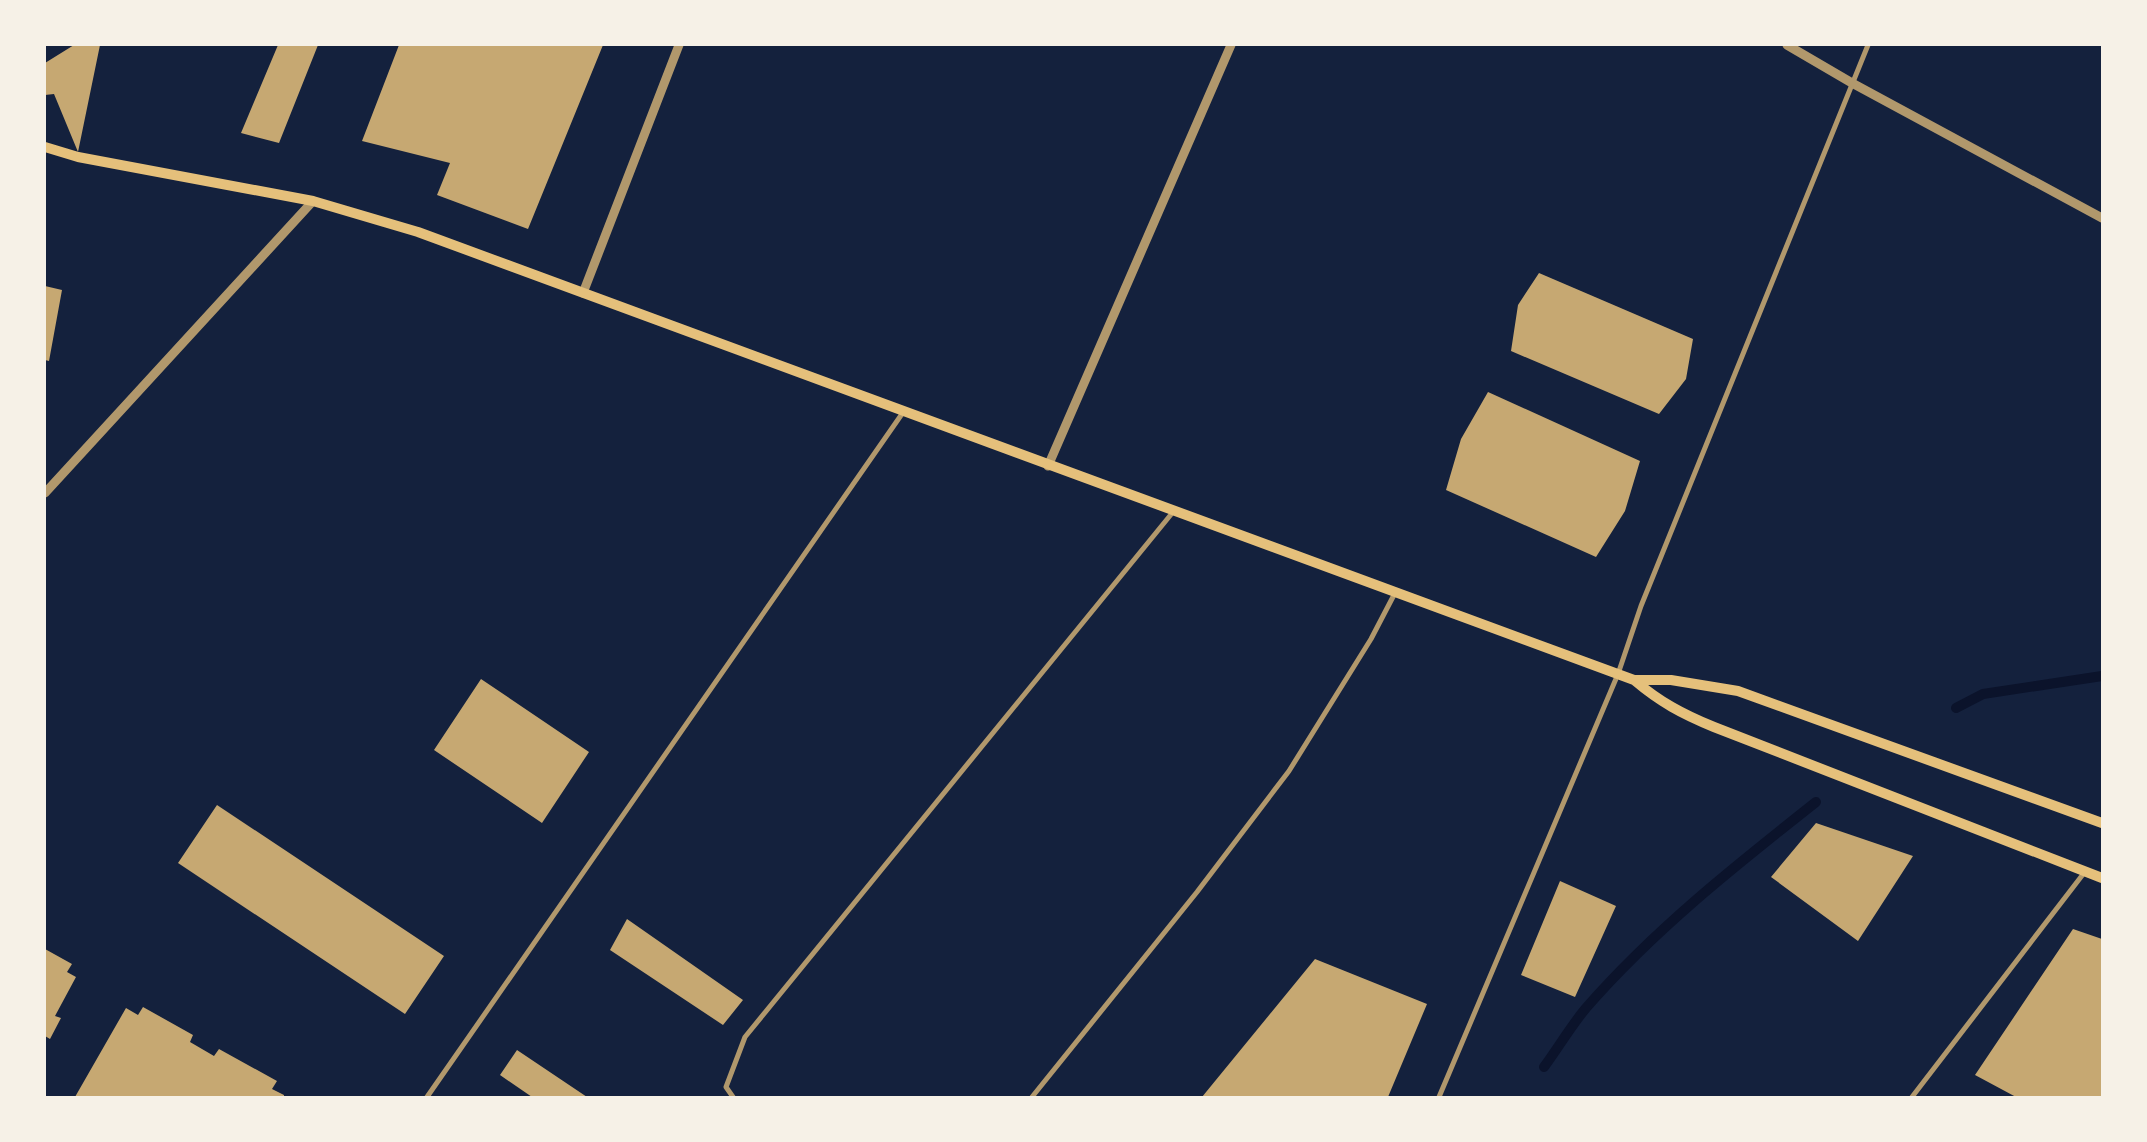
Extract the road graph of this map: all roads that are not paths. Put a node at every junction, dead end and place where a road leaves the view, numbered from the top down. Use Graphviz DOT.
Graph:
graph roads {
  1 [pos="678,45"];
  2 [pos="1231,45"];
  3 [pos="1788,45"];
  4 [pos="1868,45"];
  5 [pos="1852,83"];
  6 [pos="45,147"];
  7 [pos="313,201"];
  8 [pos="2102,218"];
  9 [pos="583,293"];
  10 [pos="904,411"];
  11 [pos="1048,466"];
  12 [pos="45,493"];
  13 [pos="1173,512"];
  14 [pos="1395,593"];
  15 [pos="1618,674"];
  16 [pos="1634,680"];
  17 [pos="2102,823"];
  18 [pos="2084,873"];
  19 [pos="2102,878"];
  20 [pos="426,1097"];
  21 [pos="733,1097"];
  22 [pos="1032,1097"];
  23 [pos="1440,1097"];
  24 [pos="1912,1097"];
  1 -- 9 [label="street"];
  2 -- 11 [label="street"];
  3 -- 5 [label="street"];
  4 -- 5 [label="street"];
  5 -- 8 [label="street"];
  5 -- 15 [label="street"];
  6 -- 7 [label="main road"];
  7 -- 9 [label="main road"];
  7 -- 12 [label="street"];
  9 -- 10 [label="main road"];
  10 -- 11 [label="main road"];
  10 -- 20 [label="street"];
  11 -- 13 [label="main road"];
  13 -- 14 [label="main road"];
  13 -- 21 [label="street"];
  14 -- 15 [label="main road"];
  14 -- 22 [label="street"];
  15 -- 16 [label="main road"];
  15 -- 23 [label="street"];
  16 -- 17 [label="main road"];
  16 -- 18 [label="main road"];
  18 -- 19 [label="main road"];
  18 -- 24 [label="street"];
}
